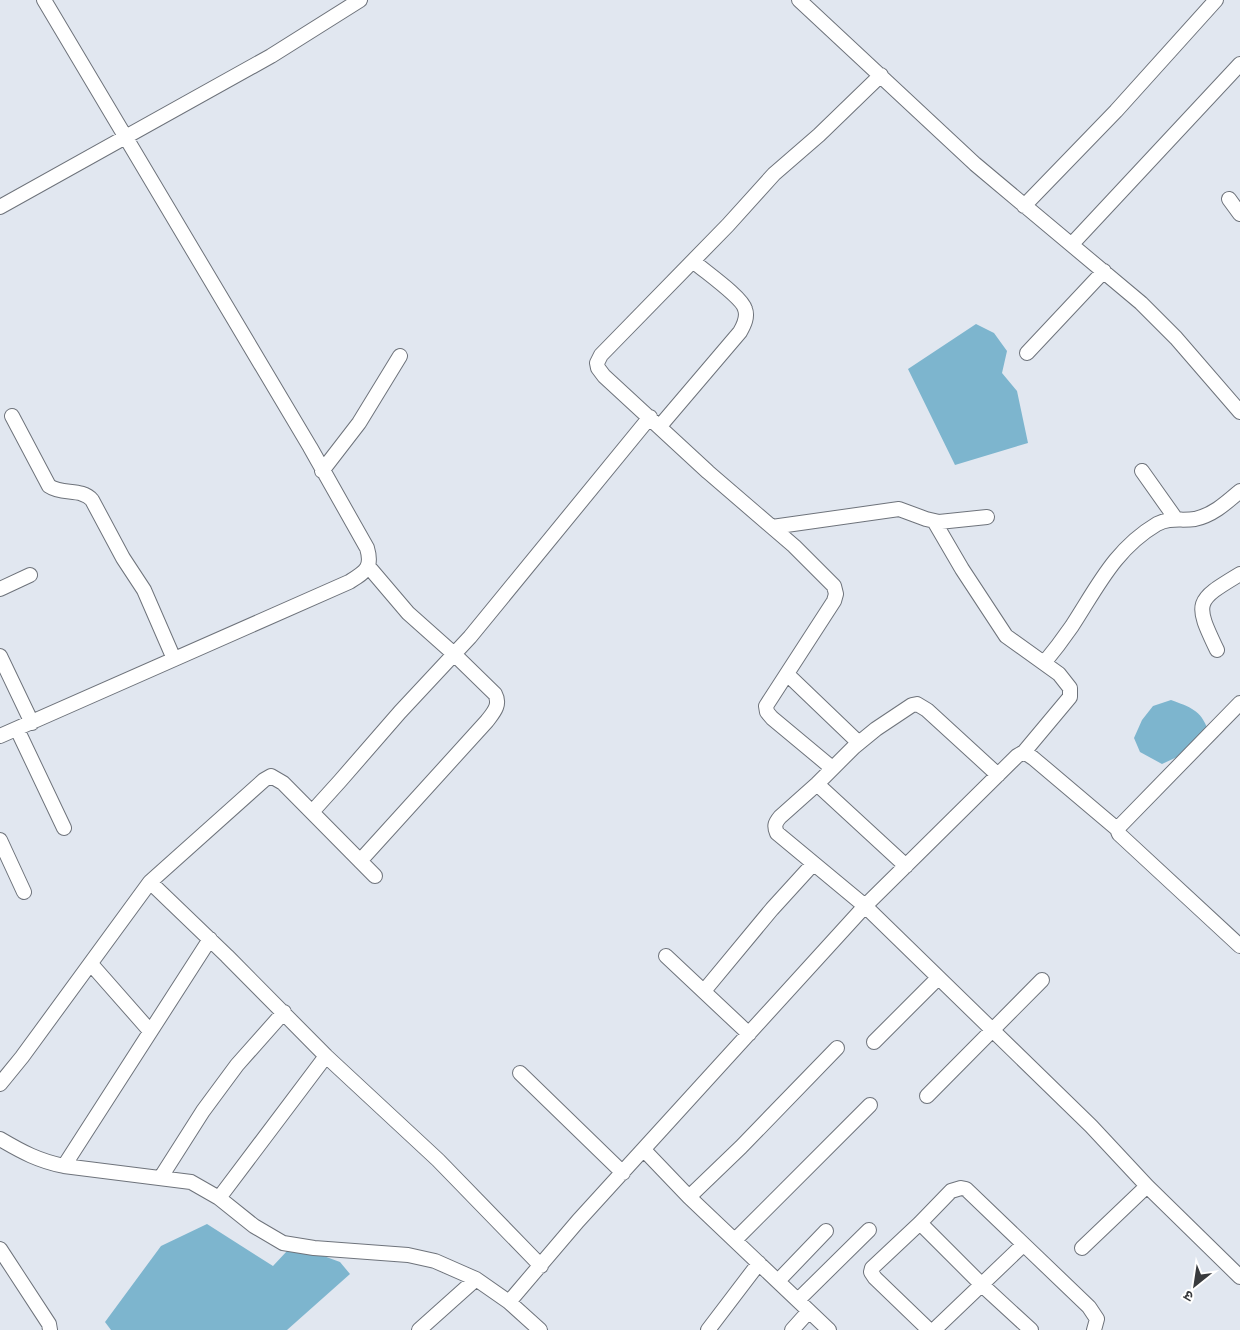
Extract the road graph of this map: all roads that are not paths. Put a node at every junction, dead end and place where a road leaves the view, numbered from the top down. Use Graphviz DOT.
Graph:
graph roads {
  1 [pos="44,0"];
  2 [pos="360,0"];
  3 [pos="800,0"];
  4 [pos="1216,0"];
  5 [pos="1240,64"];
  6 [pos="881,75"];
  7 [pos="126,137"];
  8 [pos="1229,199"];
  9 [pos="1024,206"];
  10 [pos="0,207"];
  11 [pos="1240,214"];
  12 [pos="1072,244"];
  13 [pos="692,261"];
  14 [pos="1104,271"];
  15 [pos="1026,353"];
  16 [pos="400,356"];
  17 [pos="1240,412"];
  18 [pos="12,416"];
  19 [pos="655,422"];
  20 [pos="322,471"];
  21 [pos="1142,471"];
  22 [pos="1240,491"];
  23 [pos="987,517"];
  24 [pos="1176,519"];
  25 [pos="934,521"];
  26 [pos="772,527"];
  27 [pos="368,566"];
  28 [pos="1240,574"];
  29 [pos="30,575"];
  30 [pos="0,589"];
  31 [pos="1217,650"];
  32 [pos="454,654"];
  33 [pos="0,656"];
  34 [pos="174,659"];
  35 [pos="1044,663"];
  36 [pos="787,674"];
  37 [pos="1240,703"];
  38 [pos="32,723"];
  39 [pos="17,729"];
  40 [pos="0,736"];
  41 [pos="859,742"];
  42 [pos="1024,752"];
  43 [pos="832,768"];
  44 [pos="998,775"];
  45 [pos="818,784"];
  46 [pos="312,812"];
  47 [pos="64,828"];
  48 [pos="1117,828"];
  49 [pos="0,840"];
  50 [pos="360,861"];
  51 [pos="814,864"];
  52 [pos="906,866"];
  53 [pos="375,876"];
  54 [pos="150,882"];
  55 [pos="24,892"];
  56 [pos="865,906"];
  57 [pos="210,939"];
  58 [pos="1240,946"];
  59 [pos="666,956"];
  60 [pos="91,964"];
  61 [pos="938,978"];
  62 [pos="1042,980"];
  63 [pos="704,991"];
  64 [pos="284,1012"];
  65 [pos="991,1029"];
  66 [pos="150,1031"];
  67 [pos="749,1034"];
  68 [pos="874,1042"];
  69 [pos="837,1048"];
  70 [pos="326,1056"];
  71 [pos="520,1073"];
  72 [pos="0,1084"];
  73 [pos="926,1096"];
  74 [pos="870,1105"];
  75 [pos="0,1139"];
  76 [pos="644,1150"];
  77 [pos="64,1166"];
  78 [pos="623,1173"];
  79 [pos="160,1177"];
  80 [pos="1147,1186"];
  81 [pos="689,1197"];
  82 [pos="219,1198"];
  83 [pos="920,1223"];
  84 [pos="869,1230"];
  85 [pos="826,1231"];
  86 [pos="735,1240"];
  87 [pos="1023,1245"];
  88 [pos="1082,1248"];
  89 [pos="0,1249"];
  90 [pos="760,1263"];
  91 [pos="541,1266"];
  92 [pos="1240,1277"];
  93 [pos="476,1279"];
  94 [pos="778,1281"];
  95 [pos="981,1284"];
  96 [pos="798,1300"];
  97 [pos="509,1302"];
  98 [pos="809,1311"];
  99 [pos="50,1330"];
  100 [pos="419,1330"];
  101 [pos="540,1330"];
  102 [pos="708,1330"];
  103 [pos="792,1330"];
  104 [pos="829,1330"];
  105 [pos="929,1330"];
  106 [pos="934,1330"];
  107 [pos="1031,1330"];
  108 [pos="1094,1330"];
  1 -- 7 [label="street"];
  2 -- 7 [label="street"];
  3 -- 6 [label="street"];
  4 -- 9 [label="street"];
  5 -- 12 [label="street"];
  6 -- 9 [label="street"];
  6 -- 13 [label="street"];
  7 -- 10 [label="street"];
  7 -- 20 [label="street"];
  8 -- 11 [label="street"];
  9 -- 12 [label="street"];
  12 -- 14 [label="street"];
  13 -- 19 [label="street"];
  13 -- 19 [label="street"];
  14 -- 15 [label="street"];
  14 -- 17 [label="street"];
  16 -- 20 [label="street"];
  18 -- 34 [label="street"];
  19 -- 26 [label="street"];
  19 -- 32 [label="street"];
  20 -- 27 [label="street"];
  21 -- 24 [label="street"];
  22 -- 24 [label="street"];
  23 -- 25 [label="street"];
  24 -- 35 [label="street"];
  25 -- 26 [label="street"];
  25 -- 35 [label="street"];
  26 -- 36 [label="street"];
  27 -- 32 [label="street"];
  27 -- 34 [label="street"];
  28 -- 31 [label="street"];
  29 -- 30 [label="street"];
  32 -- 46 [label="street"];
  32 -- 50 [label="street"];
  33 -- 38 [label="street"];
  34 -- 38 [label="street"];
  35 -- 42 [label="street"];
  36 -- 41 [label="street"];
  36 -- 43 [label="street"];
  37 -- 48 [label="street"];
  38 -- 39 [label="street"];
  39 -- 40 [label="street"];
  39 -- 47 [label="street"];
  41 -- 43 [label="street"];
  41 -- 44 [label="street"];
  42 -- 44 [label="street"];
  42 -- 48 [label="street"];
  43 -- 45 [label="street"];
  44 -- 52 [label="street"];
  45 -- 51 [label="street"];
  45 -- 52 [label="street"];
  46 -- 50 [label="street"];
  46 -- 54 [label="street"];
  48 -- 58 [label="street"];
  49 -- 55 [label="street"];
  50 -- 53 [label="street"];
  51 -- 56 [label="street"];
  51 -- 63 [label="street"];
  52 -- 56 [label="street"];
  54 -- 57 [label="street"];
  54 -- 60 [label="street"];
  56 -- 61 [label="street"];
  56 -- 67 [label="street"];
  57 -- 64 [label="street"];
  57 -- 66 [label="street"];
  59 -- 63 [label="street"];
  60 -- 66 [label="street"];
  60 -- 72 [label="street"];
  61 -- 65 [label="street"];
  61 -- 68 [label="street"];
  62 -- 65 [label="street"];
  63 -- 67 [label="street"];
  64 -- 70 [label="street"];
  64 -- 79 [label="street"];
  65 -- 73 [label="street"];
  65 -- 80 [label="street"];
  66 -- 77 [label="street"];
  67 -- 76 [label="street"];
  69 -- 81 [label="street"];
  70 -- 82 [label="street"];
  70 -- 91 [label="street"];
  71 -- 78 [label="street"];
  74 -- 86 [label="street"];
  75 -- 77 [label="street"];
  76 -- 78 [label="street"];
  76 -- 81 [label="street"];
  77 -- 79 [label="street"];
  78 -- 91 [label="street"];
  79 -- 82 [label="street"];
  80 -- 88 [label="street"];
  80 -- 92 [label="street"];
  81 -- 86 [label="street"];
  82 -- 93 [label="street"];
  83 -- 87 [label="street"];
  83 -- 95 [label="street"];
  83 -- 105 [label="street"];
  84 -- 96 [label="street"];
  85 -- 94 [label="street"];
  86 -- 90 [label="street"];
  87 -- 95 [label="street"];
  87 -- 108 [label="street"];
  89 -- 99 [label="street"];
  90 -- 94 [label="street"];
  90 -- 102 [label="street"];
  91 -- 97 [label="street"];
  93 -- 97 [label="street"];
  93 -- 100 [label="street"];
  94 -- 96 [label="street"];
  95 -- 106 [label="street"];
  95 -- 107 [label="street"];
  96 -- 98 [label="street"];
  97 -- 101 [label="street"];
  98 -- 103 [label="street"];
  98 -- 104 [label="street"];
}
